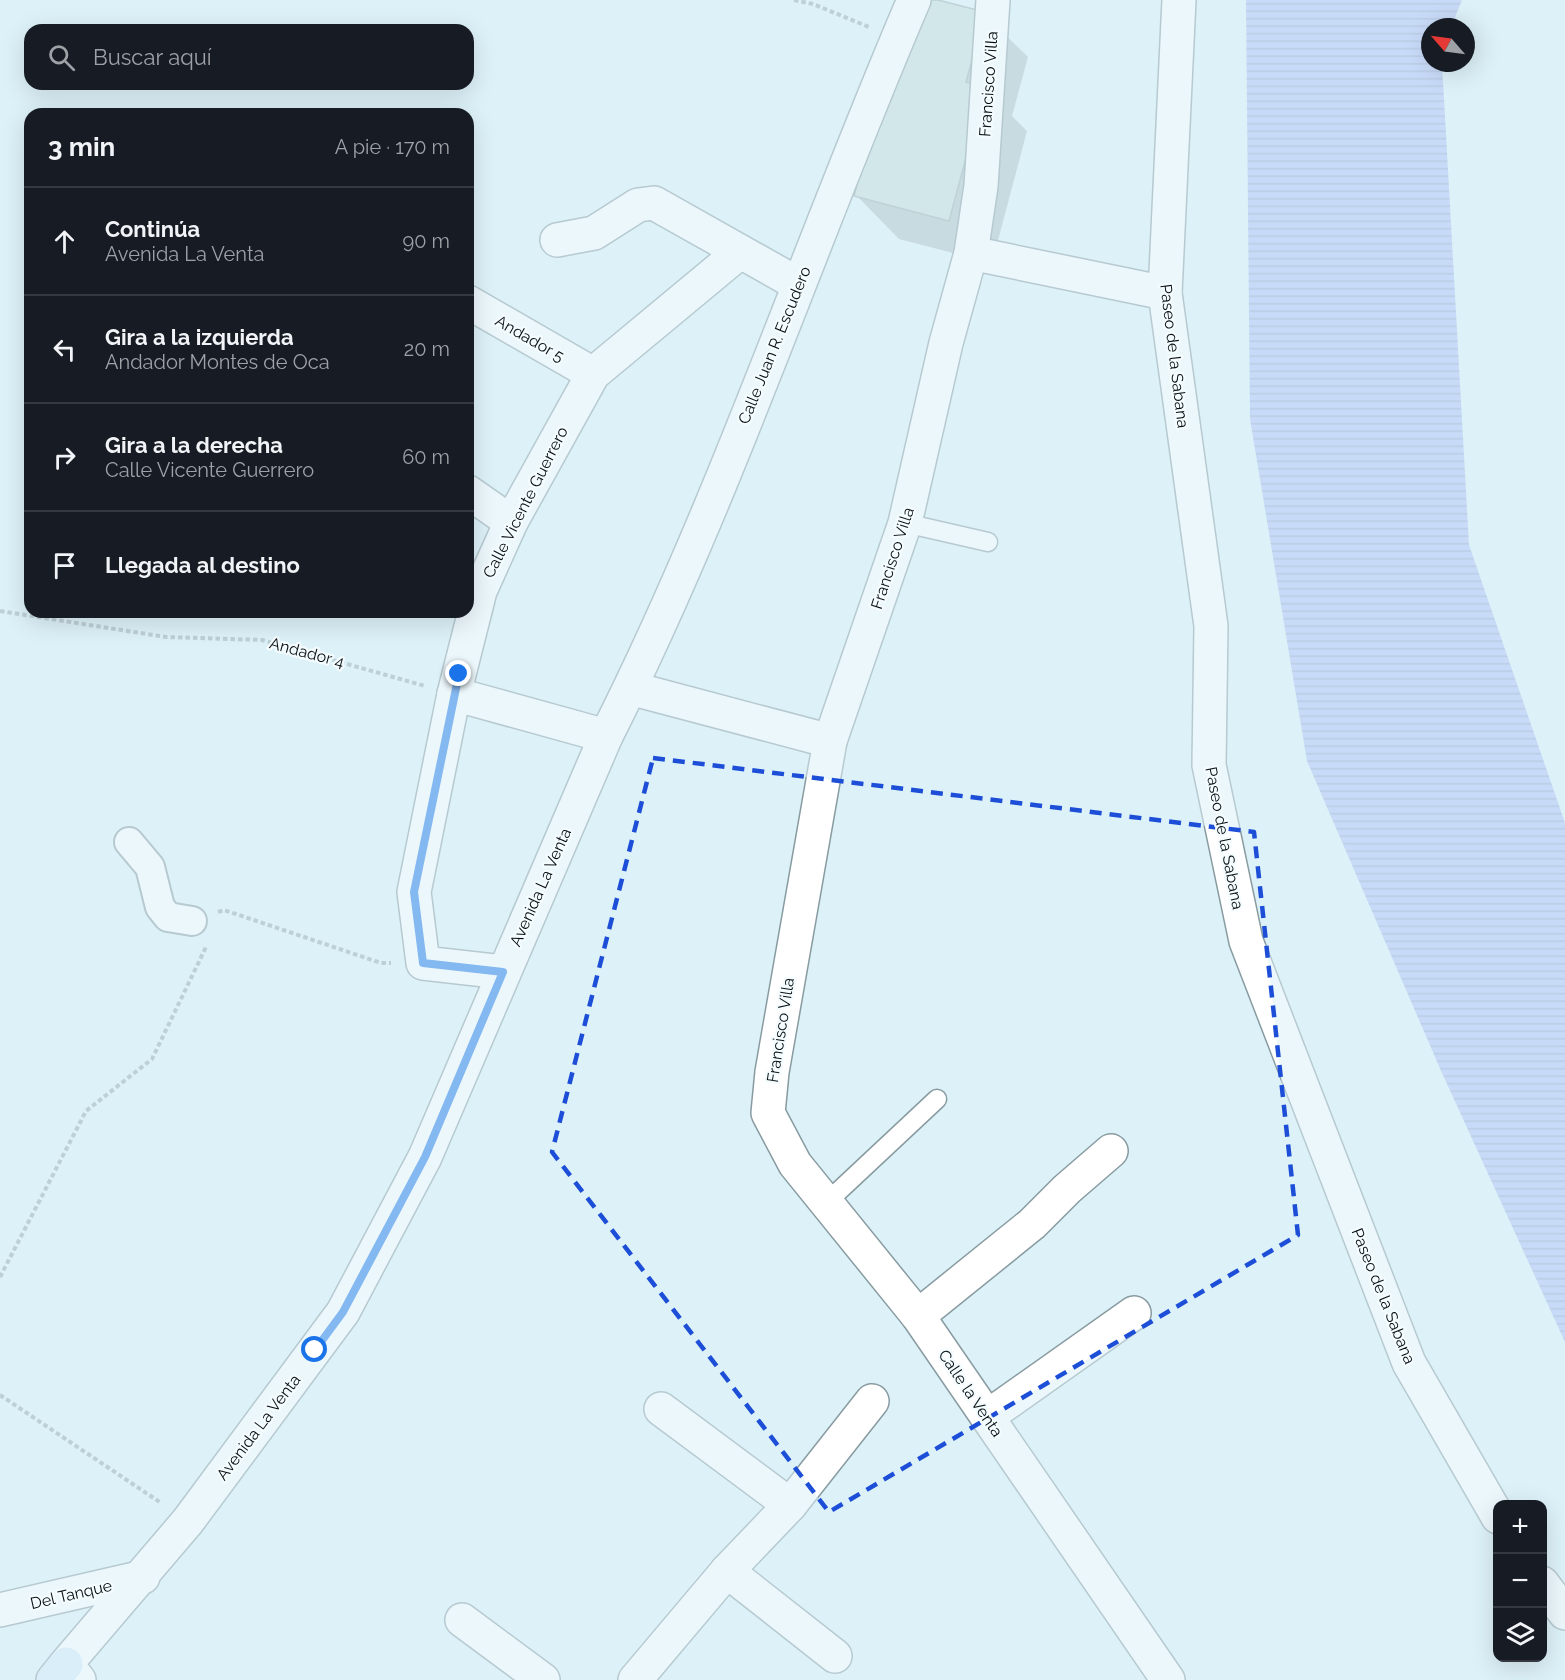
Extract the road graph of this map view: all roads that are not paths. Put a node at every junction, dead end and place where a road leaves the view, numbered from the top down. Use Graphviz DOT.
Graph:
graph roads {
  1 [pos="914,0"];
  2 [pos="993,0"];
  3 [pos="1179,0"];
  4 [pos="557,240"];
  5 [pos="971,253"];
  6 [pos="752,258"];
  7 [pos="798,284"];
  8 [pos="1165,293"];
  9 [pos="474,305"];
  10 [pos="593,374"];
  11 [pos="474,496"];
  12 [pos="511,522"];
  13 [pos="905,524"];
  14 [pos="988,542"];
  15 [pos="474,615"];
  16 [pos="473,618"];
  17 [pos="630,688"];
  18 [pos="454,694"];
  19 [pos="606,736"];
  20 [pos="830,741"];
  21 [pos="129,842"];
  22 [pos="206,928"];
  23 [pos="503,972"];
  24 [pos="937,1099"];
  25 [pos="768,1113"];
  26 [pos="1111,1151"];
  27 [pos="827,1202"];
  28 [pos="1134,1313"];
  29 [pos="918,1316"];
  30 [pos="872,1401"];
  31 [pos="661,1409"];
  32 [pos="987,1417"];
  33 [pos="790,1505"];
  34 [pos="1493,1510"];
  35 [pos="727,1571"];
  36 [pos="143,1577"];
  37 [pos="1547,1590"];
  38 [pos="0,1610"];
  39 [pos="1565,1613"];
  40 [pos="462,1620"];
  41 [pos="835,1656"];
  42 [pos="66,1675"];
  43 [pos="543,1680"];
  44 [pos="635,1680"];
  45 [pos="1167,1680"];
  1 -- 7 [label="street, Calle Juan R. Escudero"];
  2 -- 5 [label="street, Francisco Villa"];
  3 -- 8 [label="street, Paseo de la Sabana"];
  4 -- 6 [label="street"];
  5 -- 8 [label="street"];
  5 -- 13 [label="street, Francisco Villa"];
  6 -- 7 [label="street"];
  6 -- 10 [label="street, Calle Vicente Guerrero"];
  7 -- 17 [label="street, Calle Juan R. Escudero"];
  8 -- 34 [label="street, Paseo de la Sabana"];
  9 -- 10 [label="street, Andador 5"];
  10 -- 12 [label="street, Calle Vicente Guerrero"];
  11 -- 12 [label="street"];
  12 -- 15 [label="street, Calle Vicente Guerrero"];
  13 -- 14 [label="lane"];
  13 -- 20 [label="street, Francisco Villa"];
  16 -- 18 [label="street, Calle Vicente Guerrero"];
  17 -- 19 [label="street, Avenida La Venta"];
  17 -- 20 [label="street"];
  18 -- 19 [label="street"];
  18 -- 23 [label="street, Calle Vicente Guerrero"];
  19 -- 23 [label="street, Avenida La Venta"];
  20 -- 25 [label="street, Francisco Villa"];
  21 -- 22 [label="street"];
  23 -- 36 [label="street, Avenida La Venta"];
  24 -- 27 [label="lane"];
  25 -- 27 [label="street, Calle la Venta"];
  26 -- 29 [label="street"];
  27 -- 29 [label="street, Calle la Venta"];
  28 -- 32 [label="street"];
  29 -- 32 [label="street, Calle la Venta"];
  30 -- 33 [label="street"];
  31 -- 33 [label="street"];
  32 -- 45 [label="street, Calle la Venta"];
  33 -- 35 [label="street"];
  35 -- 41 [label="street"];
  35 -- 44 [label="street"];
  36 -- 38 [label="street, Del Tanque"];
  36 -- 42 [label="street, Avenida La Venta"];
  37 -- 39 [label="street"];
  40 -- 43 [label="street"];
}
